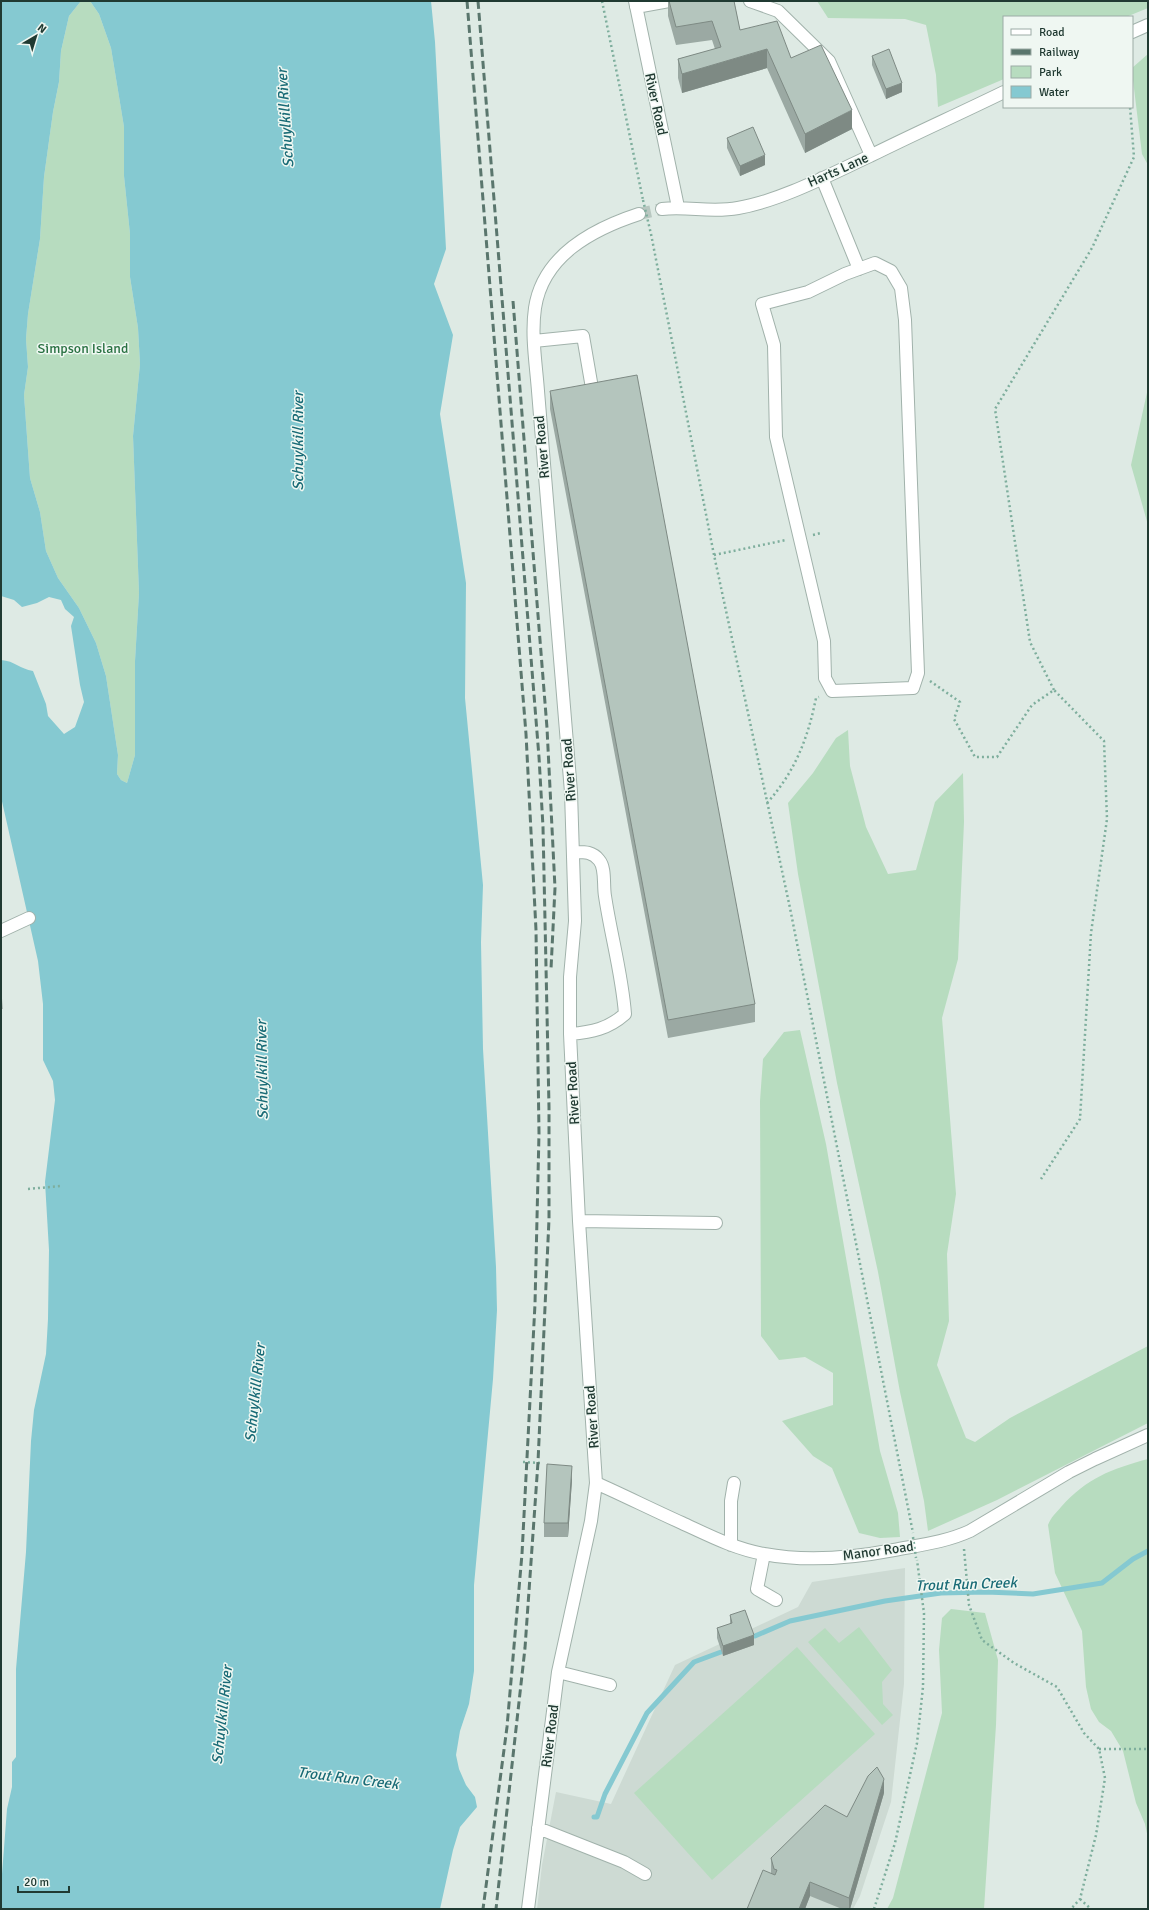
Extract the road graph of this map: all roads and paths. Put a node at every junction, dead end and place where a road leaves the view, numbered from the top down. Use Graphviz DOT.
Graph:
graph roads {
  1 [pos="602,1"];
  2 [pos="669,1"];
  3 [pos="750,1"];
  4 [pos="635,4"];
  5 [pos="1148,25"];
  6 [pos="1133,32"];
  7 [pos="1003,92"];
  8 [pos="1130,108"];
  9 [pos="871,155"];
  10 [pos="822,178"];
  11 [pos="678,207"];
  12 [pos="662,209"];
  13 [pos="639,214"];
  14 [pos="859,269"];
  15 [pos="534,341"];
  16 [pos="592,388"];
  17 [pos="821,533"];
  18 [pos="799,537"];
  19 [pos="714,555"];
  20 [pos="918,673"];
  21 [pos="1054,690"];
  22 [pos="832,691"];
  23 [pos="767,803"];
  24 [pos="573,852"];
  25 [pos="28,918"];
  26 [pos="1,931"];
  27 [pos="570,1034"];
  28 [pos="1041,1179"];
  29 [pos="62,1186"];
  30 [pos="28,1189"];
  31 [pos="579,1221"];
  32 [pos="716,1223"];
  33 [pos="1148,1435"];
  34 [pos="524,1462"];
  35 [pos="541,1463"];
  36 [pos="734,1482"];
  37 [pos="596,1483"];
  38 [pos="962,1535"];
  39 [pos="731,1545"];
  40 [pos="764,1554"];
  41 [pos="776,1600"];
  42 [pos="558,1672"];
  43 [pos="610,1685"];
  44 [pos="1099,1749"];
  45 [pos="1148,1749"];
  46 [pos="538,1828"];
  47 [pos="645,1874"];
  48 [pos="1080,1899"];
  49 [pos="528,1909"];
  50 [pos="874,1909"];
  51 [pos="1071,1909"];
  52 [pos="1091,1909"];
  1 -- 19 [label="path, bridge"];
  2 -- 4 [label="street"];
  3 -- 9 [label="street"];
  4 -- 11 [label="street, River Road"];
  5 -- 6 [label="street"];
  7 -- 9 [label="street, Harts Lane"];
  8 -- 21 [label="path"];
  9 -- 10 [label="street, Harts Lane"];
  10 -- 11 [label="street, Harts Lane"];
  10 -- 14 [label="street"];
  11 -- 12 [label="street, Harts Lane"];
  13 -- 15 [label="street, River Road"];
  14 -- 18 [label="street"];
  14 -- 20 [label="street"];
  15 -- 16 [label="street"];
  15 -- 24 [label="street, River Road"];
  17 -- 18 [label="path"];
  18 -- 19 [label="path"];
  18 -- 22 [label="street"];
  19 -- 23 [label="path"];
  20 -- 21 [label="path"];
  20 -- 22 [label="street"];
  21 -- 28 [label="path"];
  22 -- 23 [label="path"];
  23 -- 50 [label="path, bridge"];
  24 -- 27 [label="street, River Road"];
  24 -- 27 [label="street"];
  25 -- 26 [label="street"];
  27 -- 31 [label="street, River Road"];
  29 -- 30 [label="path"];
  31 -- 32 [label="street"];
  31 -- 37 [label="street, River Road"];
  33 -- 38 [label="street, Manor Road"];
  34 -- 35 [label="path"];
  36 -- 39 [label="street"];
  37 -- 39 [label="street, Manor Road"];
  37 -- 42 [label="street, River Road"];
  38 -- 40 [label="street, Manor Road"];
  38 -- 44 [label="path"];
  39 -- 40 [label="street, Manor Road"];
  40 -- 41 [label="street"];
  42 -- 43 [label="street"];
  42 -- 46 [label="street, River Road"];
  44 -- 45 [label="path"];
  44 -- 48 [label="path"];
  46 -- 47 [label="street"];
  46 -- 49 [label="street, River Road"];
  48 -- 51 [label="path"];
  48 -- 52 [label="path"];
}
